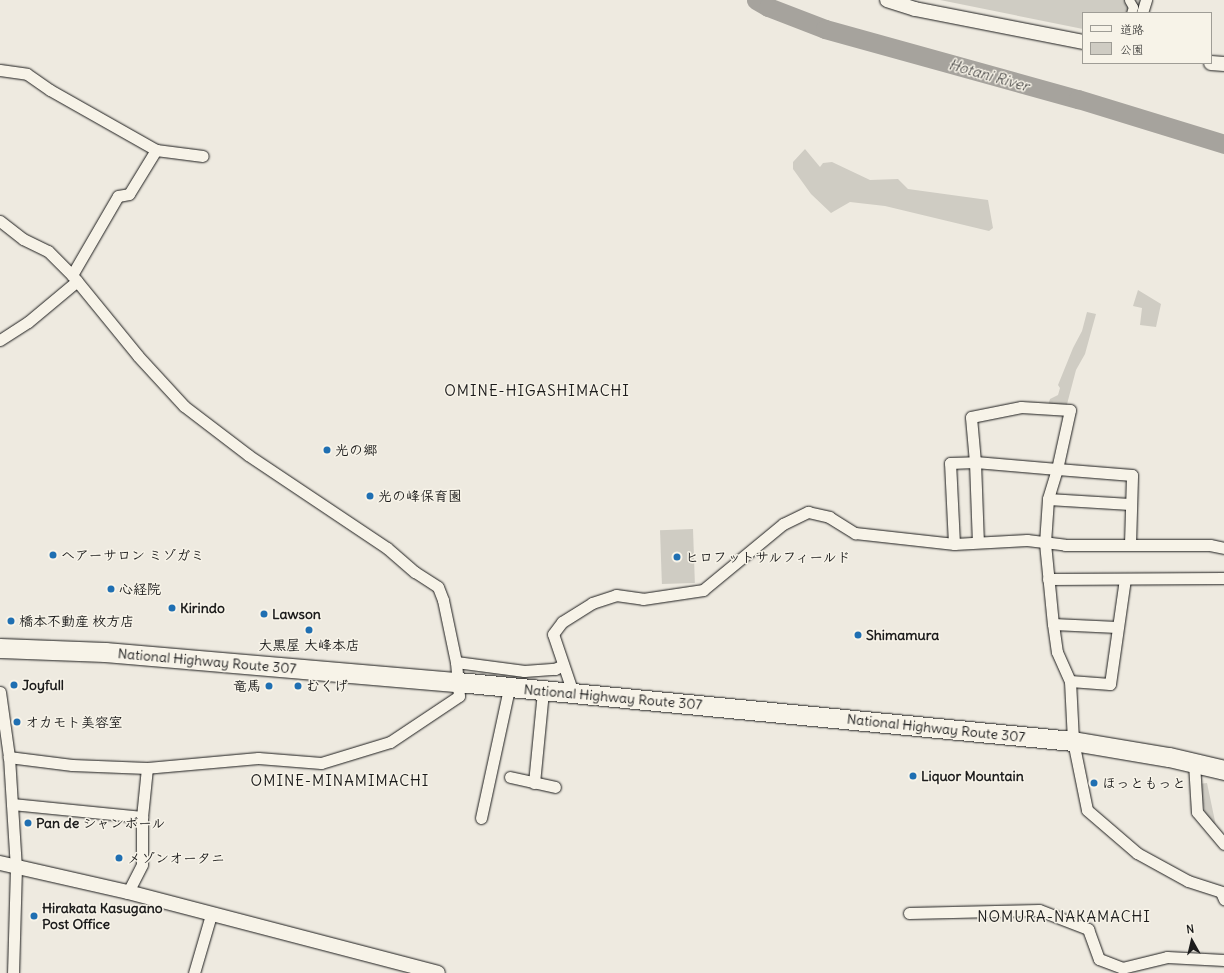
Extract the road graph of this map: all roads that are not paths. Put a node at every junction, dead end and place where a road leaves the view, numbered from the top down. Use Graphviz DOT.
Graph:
graph roads {
  1 [pos="887,0"];
  2 [pos="1129,0"];
  3 [pos="1146,0"];
  4 [pos="1131,12"];
  5 [pos="1142,12"];
  6 [pos="1082,42"];
  7 [pos="1212,63"];
  8 [pos="1224,64"];
  9 [pos="0,70"];
  10 [pos="156,150"];
  11 [pos="203,156"];
  12 [pos="0,221"];
  13 [pos="75,278"];
  14 [pos="0,340"];
  15 [pos="975,462"];
  16 [pos="1057,470"];
  17 [pos="1048,499"];
  18 [pos="1130,504"];
  19 [pos="978,542"];
  20 [pos="1045,543"];
  21 [pos="954,544"];
  22 [pos="1130,544"];
  23 [pos="1224,548"];
  24 [pos="1224,578"];
  25 [pos="1048,579"];
  26 [pos="1125,579"];
  27 [pos="1052,624"];
  28 [pos="1117,627"];
  29 [pos="0,648"];
  30 [pos="456,662"];
  31 [pos="563,665"];
  32 [pos="1070,681"];
  33 [pos="458,682"];
  34 [pos="509,688"];
  35 [pos="543,691"];
  36 [pos="0,692"];
  37 [pos="573,693"];
  38 [pos="1072,741"];
  39 [pos="9,757"];
  40 [pos="1194,763"];
  41 [pos="147,768"];
  42 [pos="1224,770"];
  43 [pos="510,777"];
  44 [pos="534,783"];
  45 [pos="555,788"];
  46 [pos="12,804"];
  47 [pos="142,817"];
  48 [pos="481,818"];
  49 [pos="1224,844"];
  50 [pos="0,863"];
  51 [pos="16,867"];
  52 [pos="128,892"];
  53 [pos="1224,899"];
  54 [pos="909,913"];
  55 [pos="211,915"];
  56 [pos="1224,960"];
  57 [pos="1122,970"];
  58 [pos="13,973"];
  59 [pos="194,973"];
  60 [pos="438,973"];
  1 -- 6 [label="street"];
  2 -- 4 [label="street"];
  3 -- 5 [label="street"];
  7 -- 8 [label="street"];
  9 -- 10 [label="street"];
  10 -- 11 [label="street"];
  10 -- 13 [label="street"];
  12 -- 13 [label="street"];
  13 -- 14 [label="street"];
  13 -- 30 [label="street"];
  15 -- 16 [label="street"];
  15 -- 16 [label="street"];
  15 -- 19 [label="street"];
  15 -- 21 [label="street"];
  16 -- 17 [label="street"];
  16 -- 18 [label="street"];
  17 -- 18 [label="street"];
  17 -- 20 [label="street"];
  18 -- 22 [label="street"];
  19 -- 20 [label="street"];
  19 -- 21 [label="street"];
  20 -- 22 [label="street"];
  20 -- 25 [label="street"];
  21 -- 31 [label="street"];
  22 -- 23 [label="street"];
  24 -- 26 [label="street"];
  25 -- 26 [label="street"];
  25 -- 27 [label="street"];
  26 -- 28 [label="street"];
  27 -- 28 [label="street"];
  27 -- 32 [label="street"];
  28 -- 32 [label="street"];
  29 -- 33 [label="highway, National Highway Route 307"];
  30 -- 31 [label="street"];
  30 -- 33 [label="street"];
  31 -- 37 [label="street"];
  32 -- 38 [label="street"];
  33 -- 34 [label="highway, National Highway Route 307"];
  33 -- 41 [label="street"];
  34 -- 35 [label="highway, National Highway Route 307"];
  34 -- 48 [label="street"];
  35 -- 37 [label="highway, National Highway Route 307"];
  35 -- 44 [label="street"];
  36 -- 39 [label="street"];
  37 -- 38 [label="highway, National Highway Route 307"];
  38 -- 40 [label="highway, National Highway Route 307"];
  38 -- 53 [label="street"];
  39 -- 41 [label="street"];
  39 -- 46 [label="street"];
  40 -- 42 [label="highway, National Highway Route 307"];
  40 -- 49 [label="street"];
  41 -- 47 [label="street"];
  43 -- 44 [label="street"];
  44 -- 45 [label="street"];
  46 -- 47 [label="street"];
  46 -- 51 [label="street"];
  47 -- 52 [label="street"];
  50 -- 51 [label="street"];
  51 -- 52 [label="street"];
  51 -- 58 [label="street"];
  52 -- 55 [label="street"];
  54 -- 57 [label="street"];
  55 -- 59 [label="street"];
  55 -- 60 [label="street"];
  56 -- 57 [label="street"];
}
